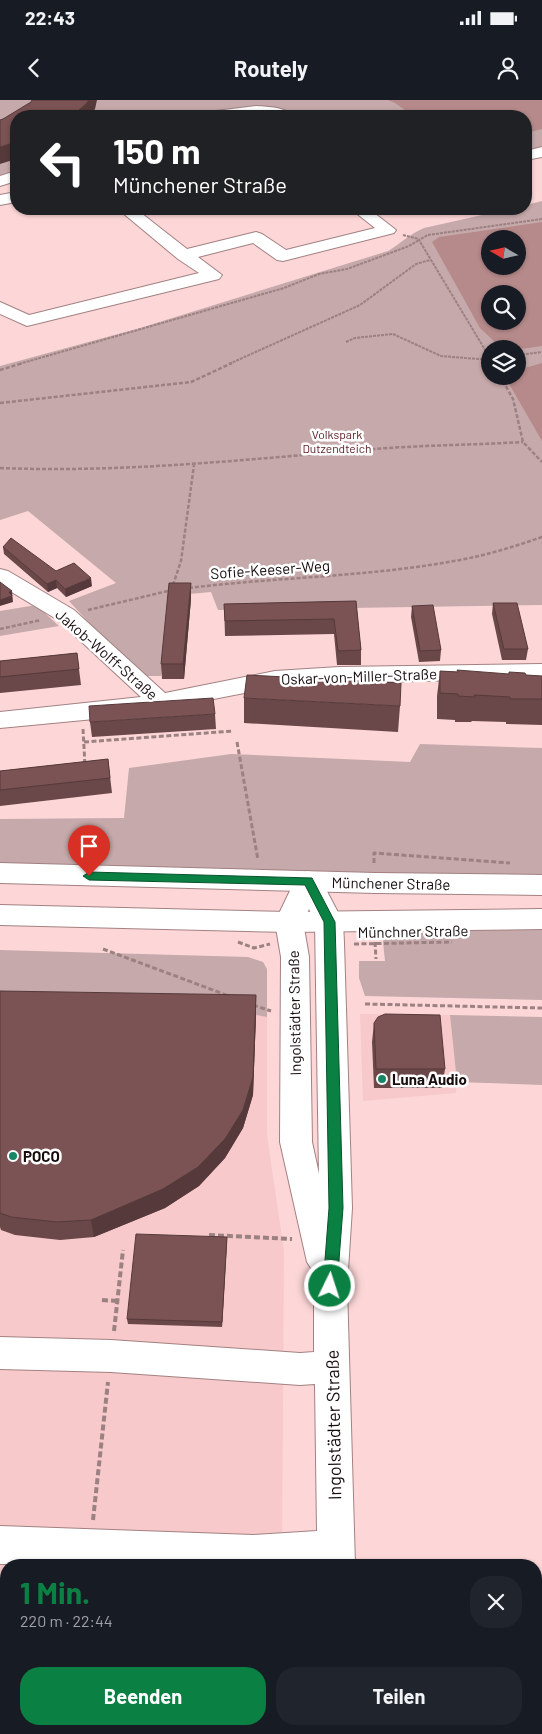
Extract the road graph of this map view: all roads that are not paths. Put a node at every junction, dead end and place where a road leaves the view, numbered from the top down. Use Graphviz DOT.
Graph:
graph roads {
  1 [pos="245,110"];
  2 [pos="260,110"];
  3 [pos="134,215"];
  4 [pos="367,215"];
  5 [pos="184,255"];
  6 [pos="0,307"];
  7 [pos="0,576"];
  8 [pos="542,671"];
  9 [pos="161,702"];
  10 [pos="0,720"];
  11 [pos="0,873"];
  12 [pos="308,881"];
  13 [pos="542,885"];
  14 [pos="0,915"];
  15 [pos="542,919"];
  16 [pos="291,933"];
  17 [pos="330,933"];
  18 [pos="330,1286"];
  19 [pos="0,1353"];
  20 [pos="331,1367"];
  21 [pos="0,1545"];
  22 [pos="336,1557"];
  1 -- 2 [label="street"];
  3 -- 5 [label="street"];
  4 -- 5 [label="street"];
  5 -- 6 [label="street"];
  7 -- 9 [label="street, Jakob-Wolff-Straße"];
  8 -- 9 [label="street, Oskar-von-Miller-Straße"];
  9 -- 10 [label="street, Oskar-von-Miller-Straße"];
  11 -- 12 [label="street, Münchener Straße"];
  12 -- 13 [label="street, Münchener Straße"];
  12 -- 16 [label="street, Ingolstädter Straße"];
  12 -- 17 [label="street, Ingolstädter Straße"];
  14 -- 16 [label="street"];
  15 -- 17 [label="street"];
  16 -- 17 [label="street"];
  16 -- 18 [label="street, Ingolstädter Straße"];
  17 -- 18 [label="street, Ingolstädter Straße"];
  18 -- 20 [label="street, Ingolstädter Straße"];
  19 -- 20 [label="street"];
  20 -- 22 [label="street, Ingolstädter Straße"];
  21 -- 22 [label="street"];
}
